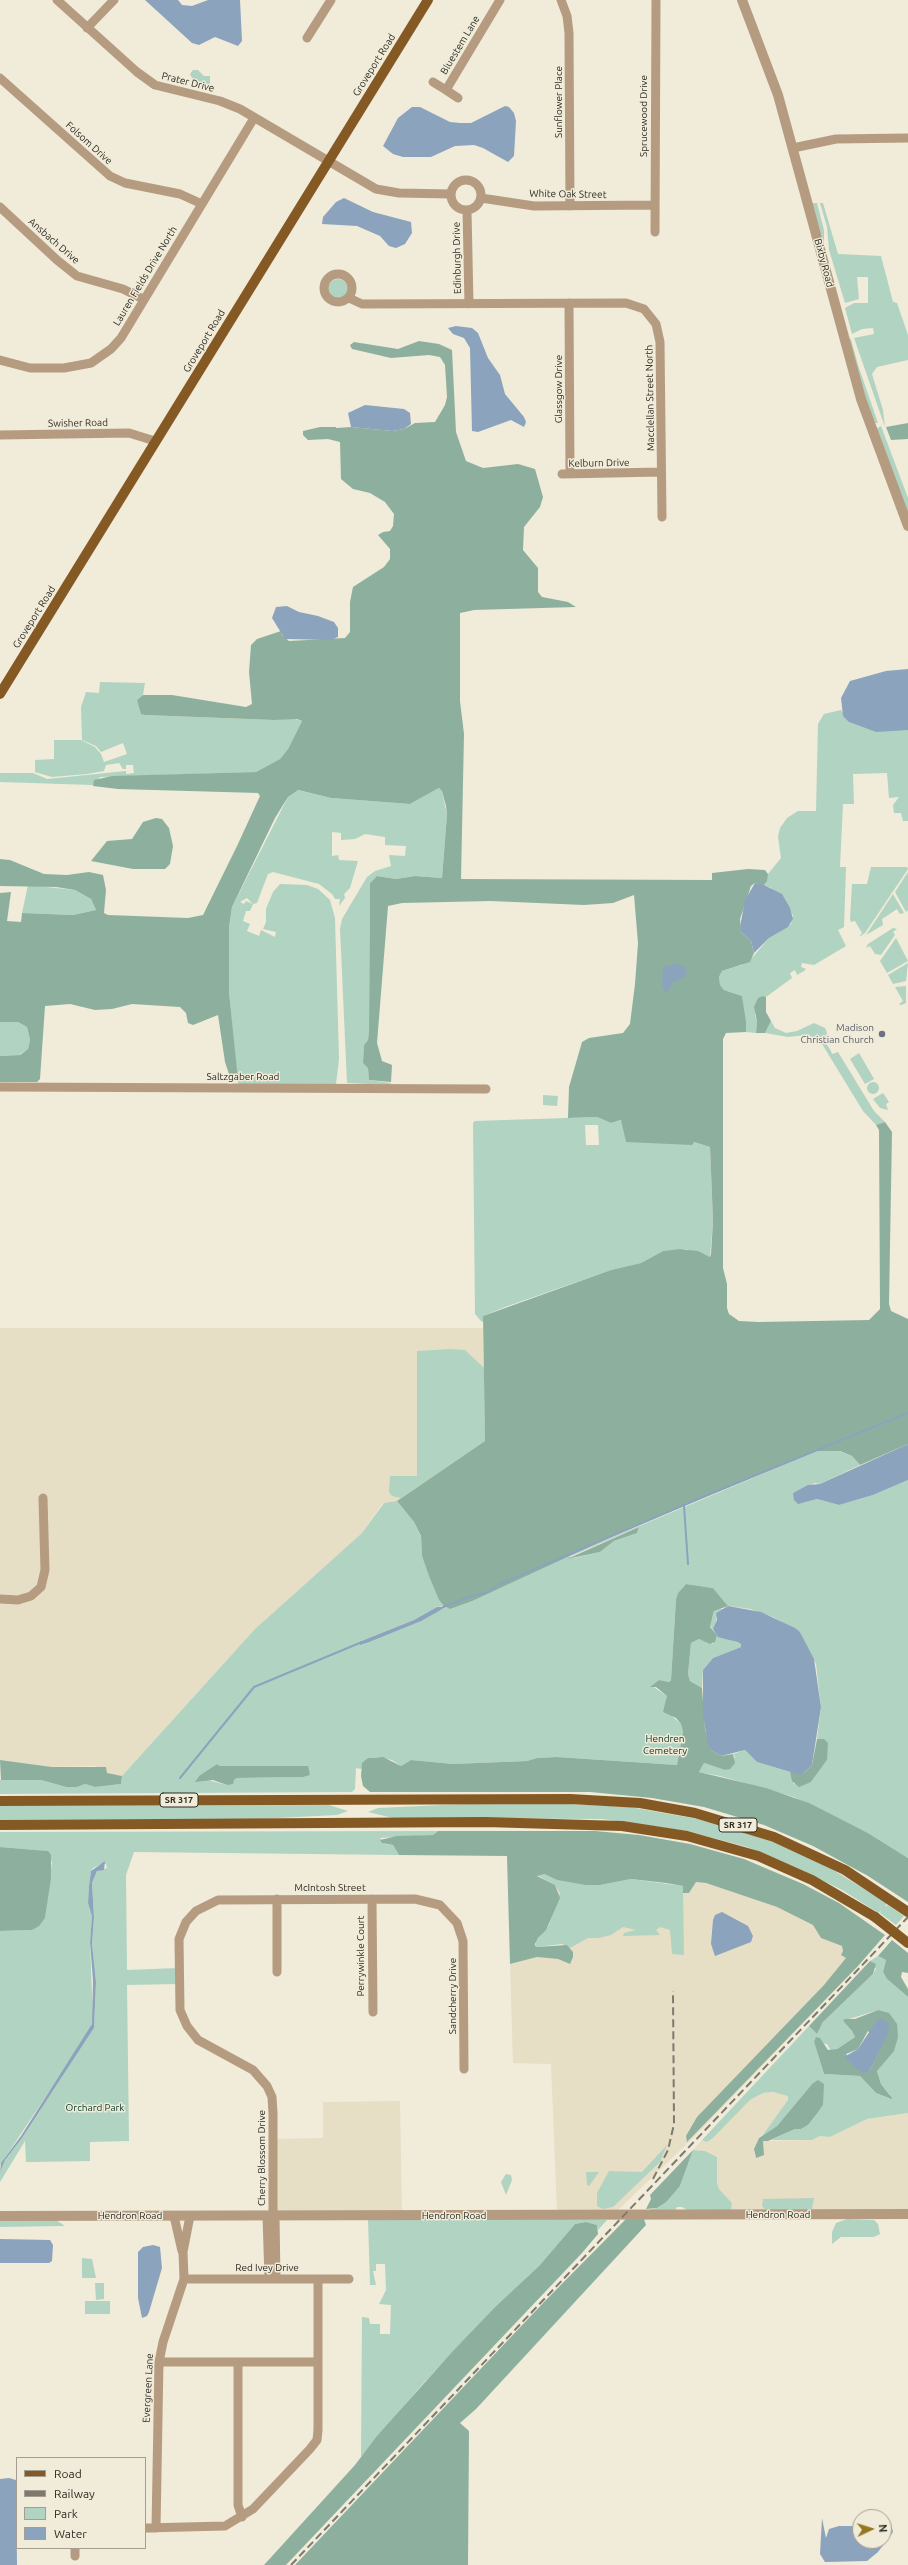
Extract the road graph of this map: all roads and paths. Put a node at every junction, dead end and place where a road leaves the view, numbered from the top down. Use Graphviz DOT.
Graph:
graph roads {
  1 [pos="57,0"];
  2 [pos="114,0"];
  3 [pos="331,0"];
  4 [pos="428,0"];
  5 [pos="500,0"];
  6 [pos="561,0"];
  7 [pos="656,0"];
  8 [pos="742,0"];
  9 [pos="87,28"];
  10 [pos="307,38"];
  11 [pos="0,78"];
  12 [pos="433,82"];
  13 [pos="446,90"];
  14 [pos="458,98"];
  15 [pos="254,118"];
  16 [pos="908,138"];
  17 [pos="793,148"];
  18 [pos="329,160"];
  19 [pos="451,194"];
  20 [pos="481,198"];
  21 [pos="202,204"];
  22 [pos="655,205"];
  23 [pos="570,206"];
  24 [pos="0,207"];
  25 [pos="467,210"];
  26 [pos="656,232"];
  27 [pos="349,298"];
  28 [pos="143,299"];
  29 [pos="469,304"];
  30 [pos="569,304"];
  31 [pos="3,362"];
  32 [pos="0,435"];
  33 [pos="156,441"];
  34 [pos="661,472"];
  35 [pos="566,474"];
  36 [pos="662,517"];
  37 [pos="908,526"];
  38 [pos="0,694"];
  39 [pos="0,1088"];
  40 [pos="486,1089"];
  41 [pos="43,1498"];
  42 [pos="0,1599"];
  43 [pos="0,1801"];
  44 [pos="0,1825"];
  45 [pos="277,1899"];
  46 [pos="372,1899"];
  47 [pos="196,1911"];
  48 [pos="908,1912"];
  49 [pos="458,1924"];
  50 [pos="908,1943"];
  51 [pos="277,1972"];
  52 [pos="372,2012"];
  53 [pos="464,2069"];
  54 [pos="908,2214"];
  55 [pos="0,2216"];
  56 [pos="174,2216"];
  57 [pos="190,2216"];
  58 [pos="271,2216"];
  59 [pos="183,2252"];
  60 [pos="349,2278"];
  61 [pos="184,2279"];
  62 [pos="272,2279"];
  63 [pos="318,2279"];
  64 [pos="159,2362"];
  65 [pos="238,2362"];
  66 [pos="318,2362"];
  67 [pos="242,2517"];
  68 [pos="146,2528"];
  69 [pos="156,2528"];
  1 -- 9 [label="street, Prater Drive"];
  2 -- 9 [label="street"];
  3 -- 10 [label="street"];
  4 -- 18 [label="main road, Groveport Road"];
  5 -- 13 [label="street, Bluestem Lane"];
  6 -- 23 [label="street, Sunflower Place"];
  7 -- 22 [label="street, Sprucewood Drive"];
  8 -- 17 [label="street, Bixby Road"];
  9 -- 15 [label="street, Prater Drive"];
  11 -- 21 [label="street, Folsom Drive"];
  12 -- 13 [label="street"];
  13 -- 14 [label="street, Bluestem Lane"];
  15 -- 18 [label="street, Prater Drive"];
  15 -- 21 [label="street, Lauren Fields Drive North"];
  16 -- 17 [label="street"];
  17 -- 37 [label="street, Bixby Road"];
  18 -- 19 [label="street"];
  18 -- 33 [label="main road, Groveport Road"];
  19 -- 20 [label="street"];
  19 -- 25 [label="street"];
  20 -- 23 [label="street, White Oak Street"];
  20 -- 25 [label="street"];
  21 -- 28 [label="street, Lauren Fields Drive North"];
  22 -- 23 [label="street, White Oak Street"];
  22 -- 26 [label="street, Sprucewood Drive"];
  24 -- 28 [label="street, Ansbach Drive"];
  25 -- 29 [label="street, Edinburgh Drive"];
  27 -- 29 [label="street"];
  28 -- 31 [label="street, Lauren Fields Drive North"];
  29 -- 30 [label="street"];
  30 -- 34 [label="street, Macclellan Street North"];
  30 -- 35 [label="street, Glassgow Drive"];
  32 -- 33 [label="street, Swisher Road"];
  33 -- 38 [label="main road, Groveport Road"];
  34 -- 35 [label="street, Kelburn Drive"];
  34 -- 36 [label="street"];
  39 -- 40 [label="street, Saltzgaber Road"];
  41 -- 42 [label="street"];
  43 -- 48 [label="main road, SR 317"];
  44 -- 50 [label="main road, SR 317, bridge"];
  45 -- 46 [label="street, McIntosh Street"];
  45 -- 47 [label="street, McIntosh Street"];
  45 -- 51 [label="street"];
  46 -- 49 [label="street, McIntosh Street"];
  46 -- 52 [label="street, Perrywinkle Court"];
  47 -- 58 [label="street, Cherry Blossom Drive"];
  49 -- 53 [label="street, Sandcherry Drive"];
  54 -- 58 [label="street, Hendron Road"];
  55 -- 56 [label="street, Hendron Road"];
  56 -- 57 [label="street, Hendron Road"];
  56 -- 59 [label="street, Evergreen Lane"];
  57 -- 58 [label="street, Hendron Road"];
  57 -- 59 [label="street, Evergreen Lane"];
  58 -- 62 [label="street, Cherry Blossom Drive"];
  59 -- 61 [label="street, Evergreen Lane"];
  60 -- 63 [label="street, Red Ivey Drive"];
  61 -- 62 [label="street, Red Ivey Drive"];
  61 -- 64 [label="street, Evergreen Lane"];
  62 -- 63 [label="street, Red Ivey Drive"];
  63 -- 66 [label="street"];
  64 -- 65 [label="street"];
  64 -- 69 [label="street, Evergreen Lane"];
  65 -- 66 [label="street"];
  65 -- 67 [label="street"];
  66 -- 67 [label="street"];
  67 -- 69 [label="street"];
  68 -- 69 [label="street"];
}
